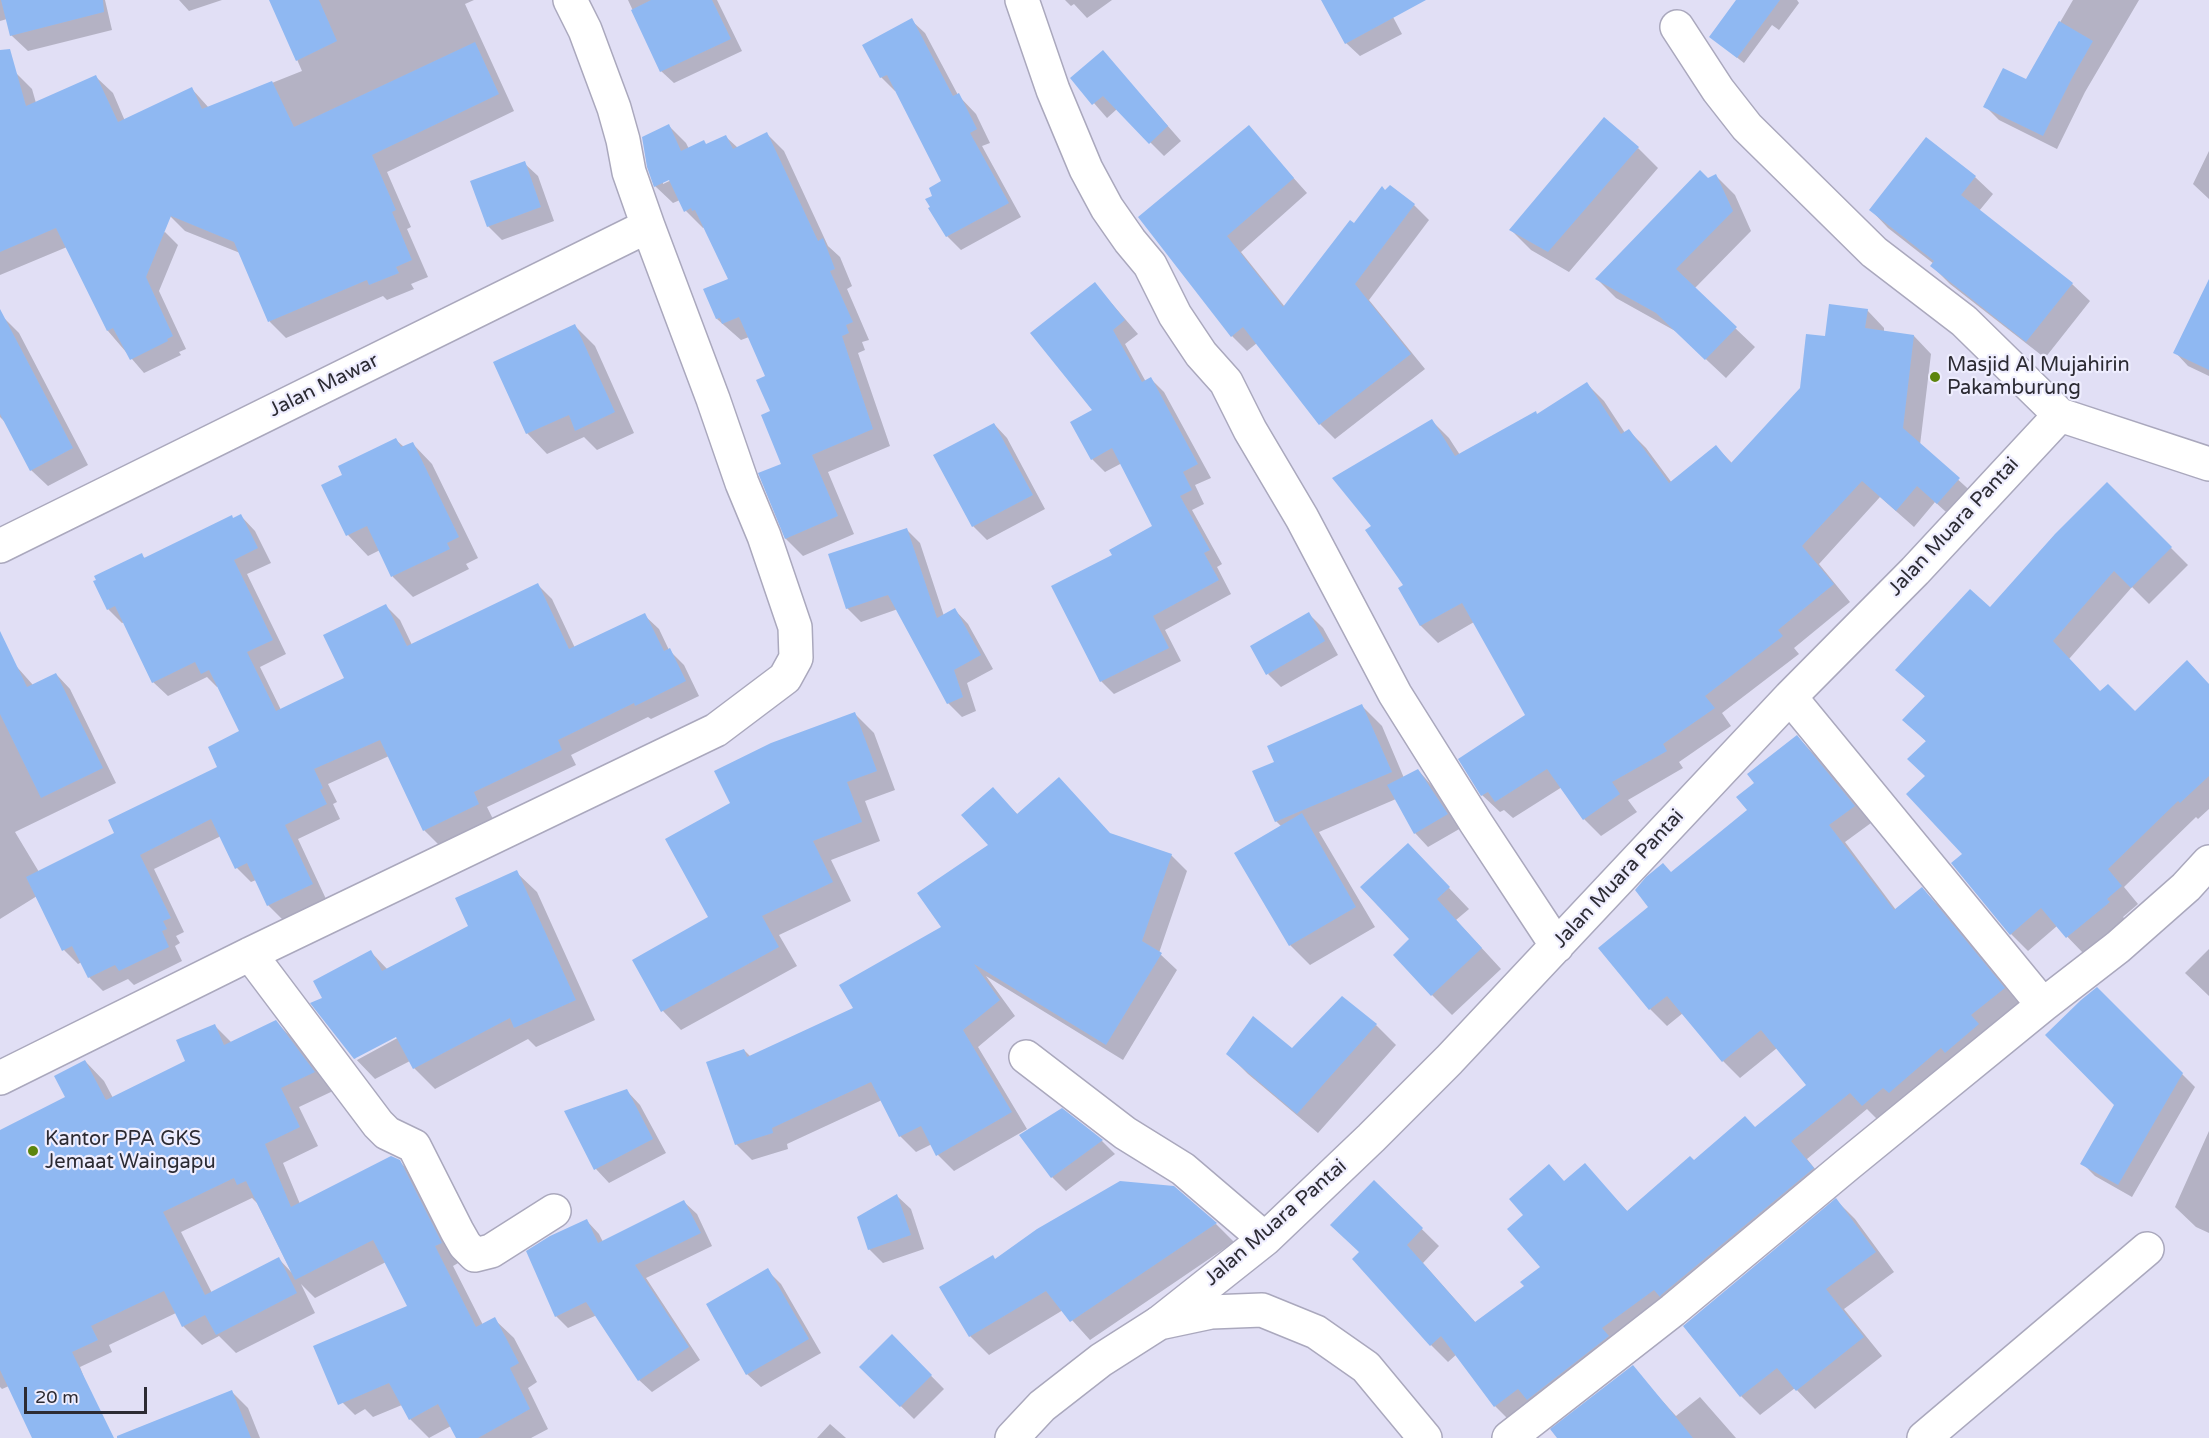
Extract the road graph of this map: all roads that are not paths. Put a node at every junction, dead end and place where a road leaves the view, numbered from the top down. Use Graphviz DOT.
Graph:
graph roads {
  1 [pos="570,0"];
  2 [pos="1022,0"];
  3 [pos="1677,27"];
  4 [pos="648,226"];
  5 [pos="2061,415"];
  6 [pos="2209,464"];
  7 [pos="0,546"];
  8 [pos="1790,697"];
  9 [pos="2209,862"];
  10 [pos="1557,946"];
  11 [pos="250,954"];
  12 [pos="2043,1005"];
  13 [pos="1026,1057"];
  14 [pos="0,1078"];
  15 [pos="554,1211"];
  16 [pos="1265,1239"];
  17 [pos="2147,1249"];
  18 [pos="1159,1323"];
  19 [pos="1012,1438"];
  20 [pos="1425,1438"];
  21 [pos="1509,1438"];
  22 [pos="1924,1438"];
  1 -- 4 [label="main road"];
  2 -- 10 [label="main road"];
  3 -- 5 [label="main road"];
  4 -- 7 [label="main road, Jalan Mawar"];
  4 -- 11 [label="main road"];
  5 -- 6 [label="main road"];
  5 -- 8 [label="main road, Jalan Muara Pantai"];
  8 -- 10 [label="main road, Jalan Muara Pantai"];
  8 -- 12 [label="main road"];
  9 -- 12 [label="main road"];
  10 -- 16 [label="main road, Jalan Muara Pantai"];
  11 -- 14 [label="main road"];
  11 -- 15 [label="main road"];
  12 -- 21 [label="main road"];
  13 -- 16 [label="main road"];
  16 -- 18 [label="main road, Jalan Muara Pantai"];
  17 -- 22 [label="main road"];
  18 -- 19 [label="main road"];
  18 -- 20 [label="main road"];
}
